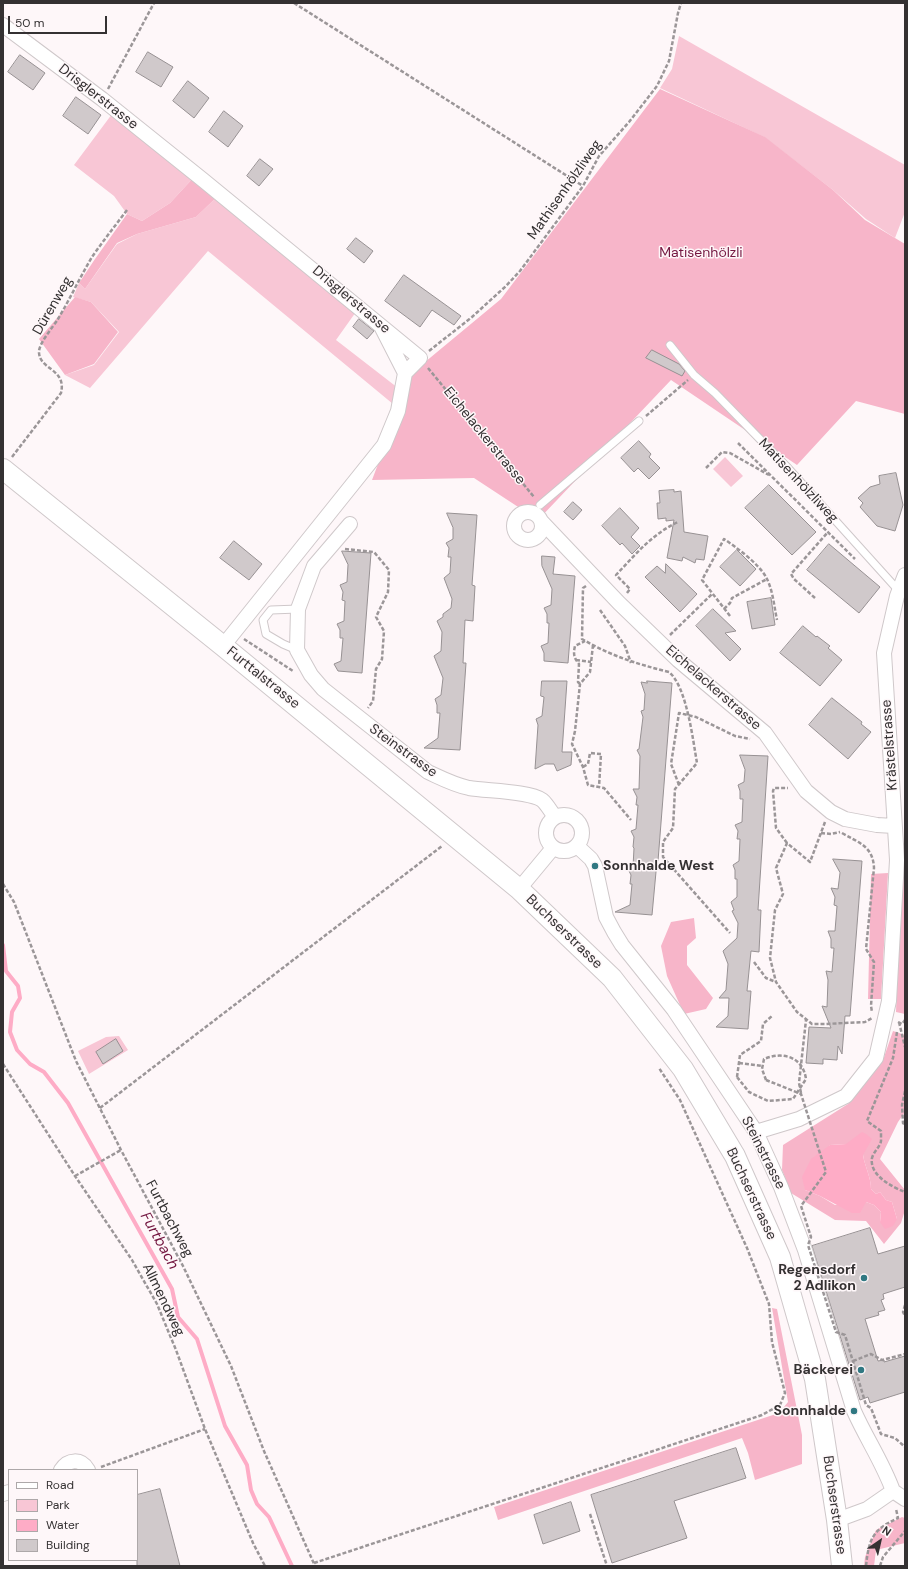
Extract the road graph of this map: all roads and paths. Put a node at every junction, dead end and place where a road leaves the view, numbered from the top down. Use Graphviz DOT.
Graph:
graph roads {
  1 [pos="154,3"];
  2 [pos="294,3"];
  3 [pos="681,3"];
  4 [pos="3,25"];
  5 [pos="102,99"];
  6 [pos="583,186"];
  7 [pos="127,210"];
  8 [pos="380,324"];
  9 [pos="670,344"];
  10 [pos="420,358"];
  11 [pos="404,373"];
  12 [pos="694,375"];
  13 [pos="639,421"];
  14 [pos="738,443"];
  15 [pos="7,464"];
  16 [pos="706,468"];
  17 [pos="772,477"];
  18 [pos="540,504"];
  19 [pos="542,522"];
  20 [pos="678,522"];
  21 [pos="350,524"];
  22 [pos="828,532"];
  23 [pos="331,547"];
  24 [pos="860,563"];
  25 [pos="905,575"];
  26 [pos="596,579"];
  27 [pos="767,579"];
  28 [pos="713,594"];
  29 [pos="900,595"];
  30 [pos="815,598"];
  31 [pos="619,603"];
  32 [pos="298,609"];
  33 [pos="724,609"];
  34 [pos="600,610"];
  35 [pos="730,616"];
  36 [pos="777,620"];
  37 [pos="586,641"];
  38 [pos="662,644"];
  39 [pos="593,645"];
  40 [pos="223,646"];
  41 [pos="297,650"];
  42 [pos="576,660"];
  43 [pos="591,662"];
  44 [pos="631,663"];
  45 [pos="580,684"];
  46 [pos="364,712"];
  47 [pos="689,716"];
  48 [pos="769,739"];
  49 [pos="583,767"];
  50 [pos="800,784"];
  51 [pos="679,785"];
  52 [pos="599,787"];
  53 [pos="555,817"];
  54 [pos="631,820"];
  55 [pos="831,824"];
  56 [pos="836,828"];
  57 [pos="840,832"];
  58 [pos="821,833"];
  59 [pos="898,835"];
  60 [pos="787,843"];
  61 [pos="441,846"];
  62 [pos="577,846"];
  63 [pos="553,848"];
  64 [pos="3,884"];
  65 [pos="520,889"];
  66 [pos="730,933"];
  67 [pos="754,962"];
  68 [pos="776,982"];
  69 [pos="772,1016"];
  70 [pos="806,1020"];
  71 [pos="905,1020"];
  72 [pos="902,1024"];
  73 [pos="905,1047"];
  74 [pos="739,1063"];
  75 [pos="3,1064"];
  76 [pos="762,1066"];
  77 [pos="659,1067"];
  78 [pos="716,1073"];
  79 [pos="737,1077"];
  80 [pos="905,1091"];
  81 [pos="801,1094"];
  82 [pos="100,1108"];
  83 [pos="905,1124"];
  84 [pos="756,1132"];
  85 [pos="121,1150"];
  86 [pos="75,1176"];
  87 [pos="905,1192"];
  88 [pos="905,1305"];
  89 [pos="905,1316"];
  90 [pos="905,1354"];
  91 [pos="853,1361"];
  92 [pos="205,1429"];
  93 [pos="905,1447"];
  94 [pos="62,1469"];
  95 [pos="93,1469"];
  96 [pos="893,1491"];
  97 [pos="905,1499"];
  98 [pos="590,1514"];
  99 [pos="837,1520"];
  100 [pos="904,1533"];
  101 [pos="314,1565"];
  102 [pos="264,1566"];
  103 [pos="607,1566"];
  104 [pos="842,1566"];
  105 [pos="866,1566"];
  106 [pos="880,1566"];
  1 -- 5 [label="path"];
  2 -- 6 [label="path"];
  3 -- 6 [label="path, Mathisenhölzliweg"];
  4 -- 5 [label="street, Drisglerstrasse"];
  5 -- 8 [label="street, Drisglerstrasse"];
  6 -- 10 [label="path, Mathisenhölzliweg"];
  7 -- 15 [label="path, Dürenweg"];
  8 -- 10 [label="street, Drisglerstrasse"];
  8 -- 11 [label="street"];
  9 -- 12 [label="lane, Matisenhölzliweg"];
  10 -- 11 [label="street"];
  10 -- 18 [label="path, Eichelackerstrasse"];
  11 -- 40 [label="street"];
  12 -- 13 [label="path"];
  12 -- 29 [label="lane, Matisenhölzliweg"];
  13 -- 18 [label="lane"];
  14 -- 17 [label="path"];
  15 -- 40 [label="main road, Furttalstrasse"];
  16 -- 17 [label="path"];
  17 -- 22 [label="path"];
  19 -- 26 [label="street, Eichelackerstrasse"];
  20 -- 31 [label="path"];
  21 -- 23 [label="street"];
  22 -- 24 [label="path"];
  22 -- 30 [label="path"];
  23 -- 32 [label="street"];
  23 -- 46 [label="path"];
  25 -- 29 [label="street, Krästelstrasse"];
  26 -- 31 [label="street, Eichelackerstrasse"];
  26 -- 37 [label="path"];
  27 -- 28 [label="path"];
  27 -- 33 [label="path"];
  27 -- 36 [label="path"];
  28 -- 33 [label="path"];
  28 -- 38 [label="path"];
  29 -- 59 [label="street, Krästelstrasse"];
  31 -- 38 [label="street, Eichelackerstrasse"];
  32 -- 41 [label="street"];
  32 -- 41 [label="lane"];
  33 -- 35 [label="path"];
  34 -- 44 [label="path"];
  37 -- 39 [label="path"];
  37 -- 42 [label="path"];
  38 -- 48 [label="street, Eichelackerstrasse"];
  39 -- 43 [label="path"];
  39 -- 44 [label="path"];
  40 -- 65 [label="main road, Furttalstrasse"];
  41 -- 53 [label="street, Steinstrasse"];
  42 -- 43 [label="path"];
  42 -- 45 [label="path"];
  43 -- 45 [label="path"];
  44 -- 47 [label="path"];
  45 -- 49 [label="path"];
  47 -- 48 [label="path"];
  47 -- 51 [label="path"];
  47 -- 51 [label="path"];
  48 -- 50 [label="street, Eichelackerstrasse"];
  49 -- 52 [label="path"];
  49 -- 52 [label="path"];
  50 -- 59 [label="street, Eichelackerstrasse"];
  50 -- 60 [label="path"];
  51 -- 66 [label="path"];
  52 -- 54 [label="path"];
  53 -- 62 [label="street"];
  53 -- 63 [label="street"];
  55 -- 58 [label="path"];
  56 -- 57 [label="path"];
  57 -- 58 [label="path"];
  57 -- 70 [label="path"];
  58 -- 60 [label="path"];
  59 -- 84 [label="street, Krästelstrasse"];
  60 -- 68 [label="path"];
  61 -- 82 [label="path"];
  62 -- 63 [label="street"];
  62 -- 78 [label="street, Steinstrasse"];
  63 -- 65 [label="street"];
  64 -- 82 [label="path, Furtbachweg"];
  65 -- 99 [label="main road, Buchserstrasse"];
  67 -- 68 [label="path"];
  68 -- 70 [label="path"];
  69 -- 74 [label="path"];
  70 -- 81 [label="path, bridge"];
  71 -- 72 [label="path"];
  73 -- 87 [label="path"];
  74 -- 76 [label="path"];
  74 -- 79 [label="path"];
  75 -- 86 [label="path, Allmendweg"];
  76 -- 79 [label="path"];
  76 -- 81 [label="path, bridge"];
  77 -- 101 [label="path"];
  78 -- 79 [label="path"];
  78 -- 84 [label="street, Steinstrasse"];
  80 -- 83 [label="path"];
  81 -- 91 [label="path, bridge"];
  82 -- 85 [label="path, Furtbachweg"];
  84 -- 96 [label="street, Steinstrasse"];
  85 -- 86 [label="path"];
  85 -- 101 [label="path, Furtbachweg"];
  86 -- 92 [label="path, Allmendweg"];
  88 -- 89 [label="path"];
  90 -- 91 [label="path"];
  91 -- 93 [label="path, bridge"];
  92 -- 95 [label="path"];
  92 -- 102 [label="path, Allmendweg"];
  94 -- 95 [label="street"];
  96 -- 97 [label="street"];
  96 -- 99 [label="street"];
  96 -- 105 [label="path"];
  98 -- 103 [label="path"];
  99 -- 104 [label="main road, Buchserstrasse"];
  100 -- 106 [label="path"];
}
